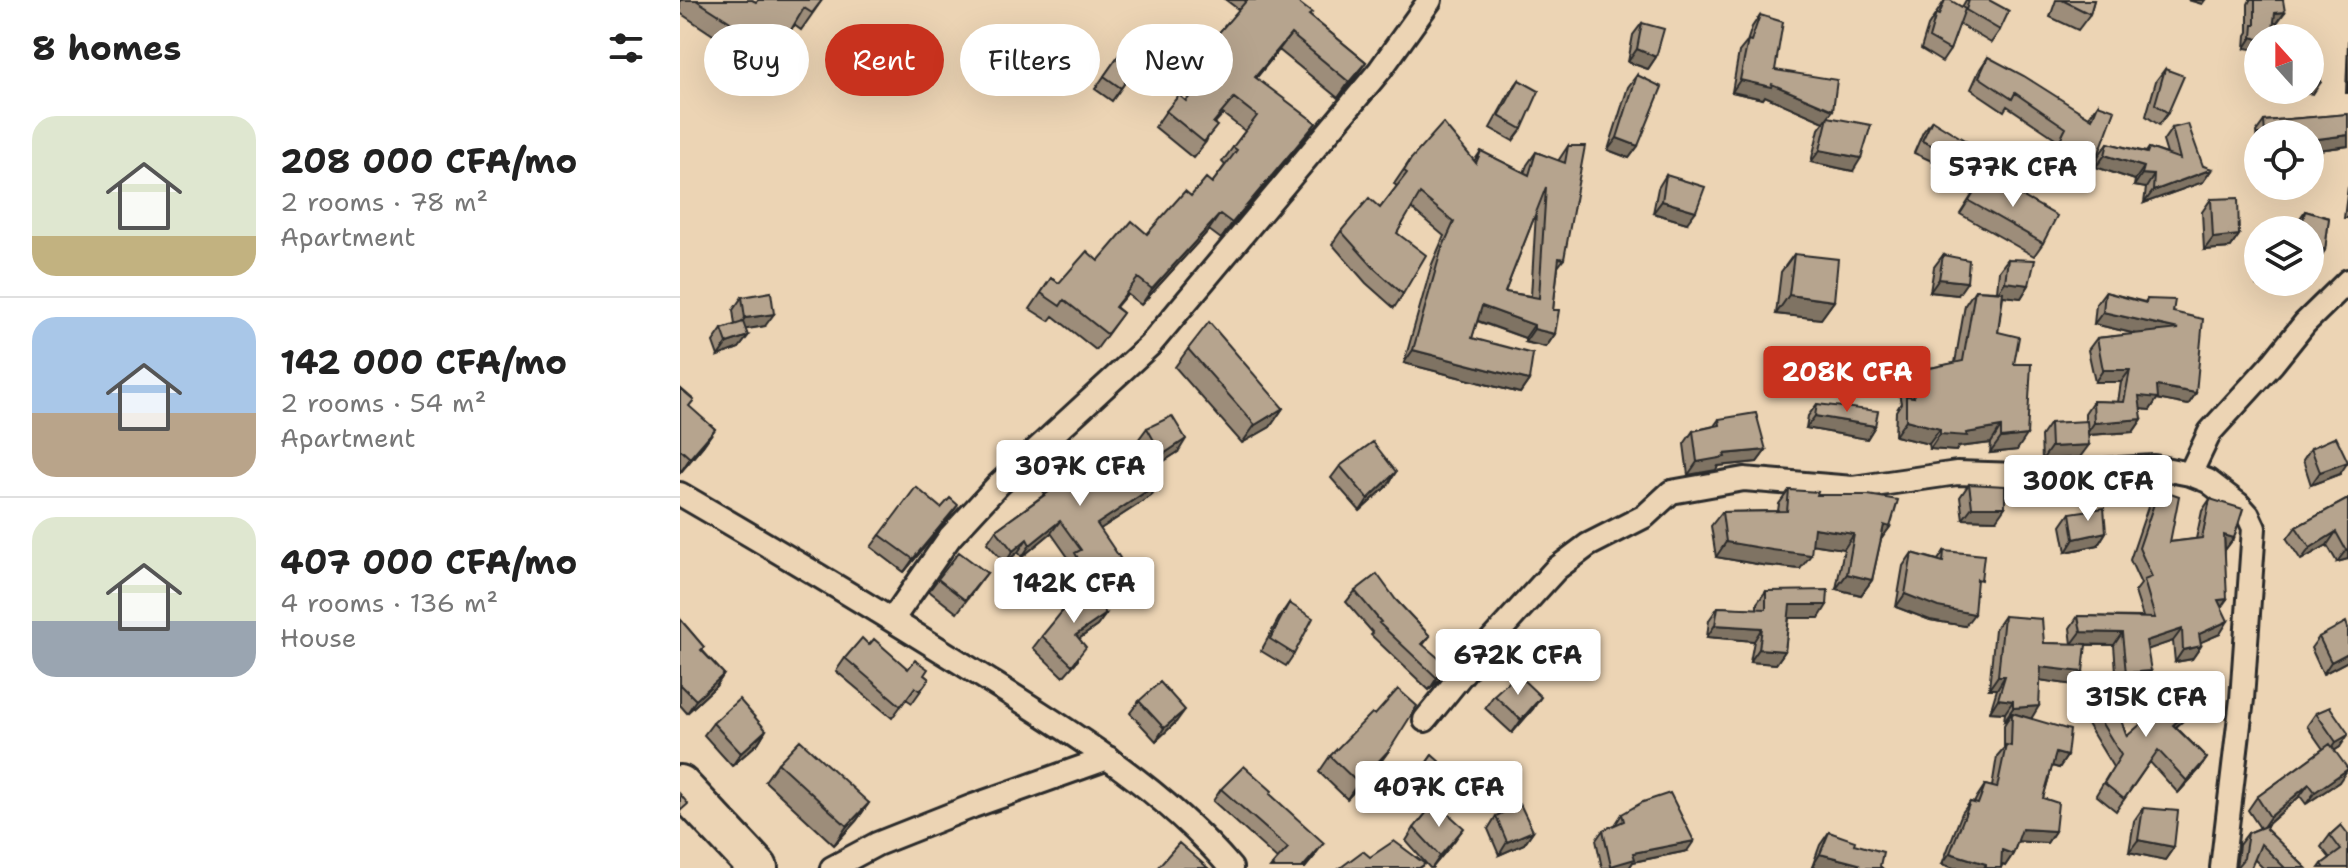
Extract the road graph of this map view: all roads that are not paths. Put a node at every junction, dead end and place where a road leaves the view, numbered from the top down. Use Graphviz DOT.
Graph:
graph roads {
  1 [pos="1430,0"];
  2 [pos="2348,281"];
  3 [pos="2190,474"];
  4 [pos="680,494"];
  5 [pos="892,620"];
  6 [pos="1425,720"];
  7 [pos="1108,758"];
  8 [pos="680,785"];
  9 [pos="758,868"];
  10 [pos="832,868"];
  11 [pos="1231,868"];
  12 [pos="2222,868"];
  1 -- 5 [label="street"];
  2 -- 3 [label="street"];
  3 -- 6 [label="street"];
  3 -- 12 [label="street"];
  4 -- 5 [label="street"];
  5 -- 7 [label="street"];
  7 -- 10 [label="street"];
  7 -- 11 [label="street"];
  8 -- 9 [label="highway"];
}
